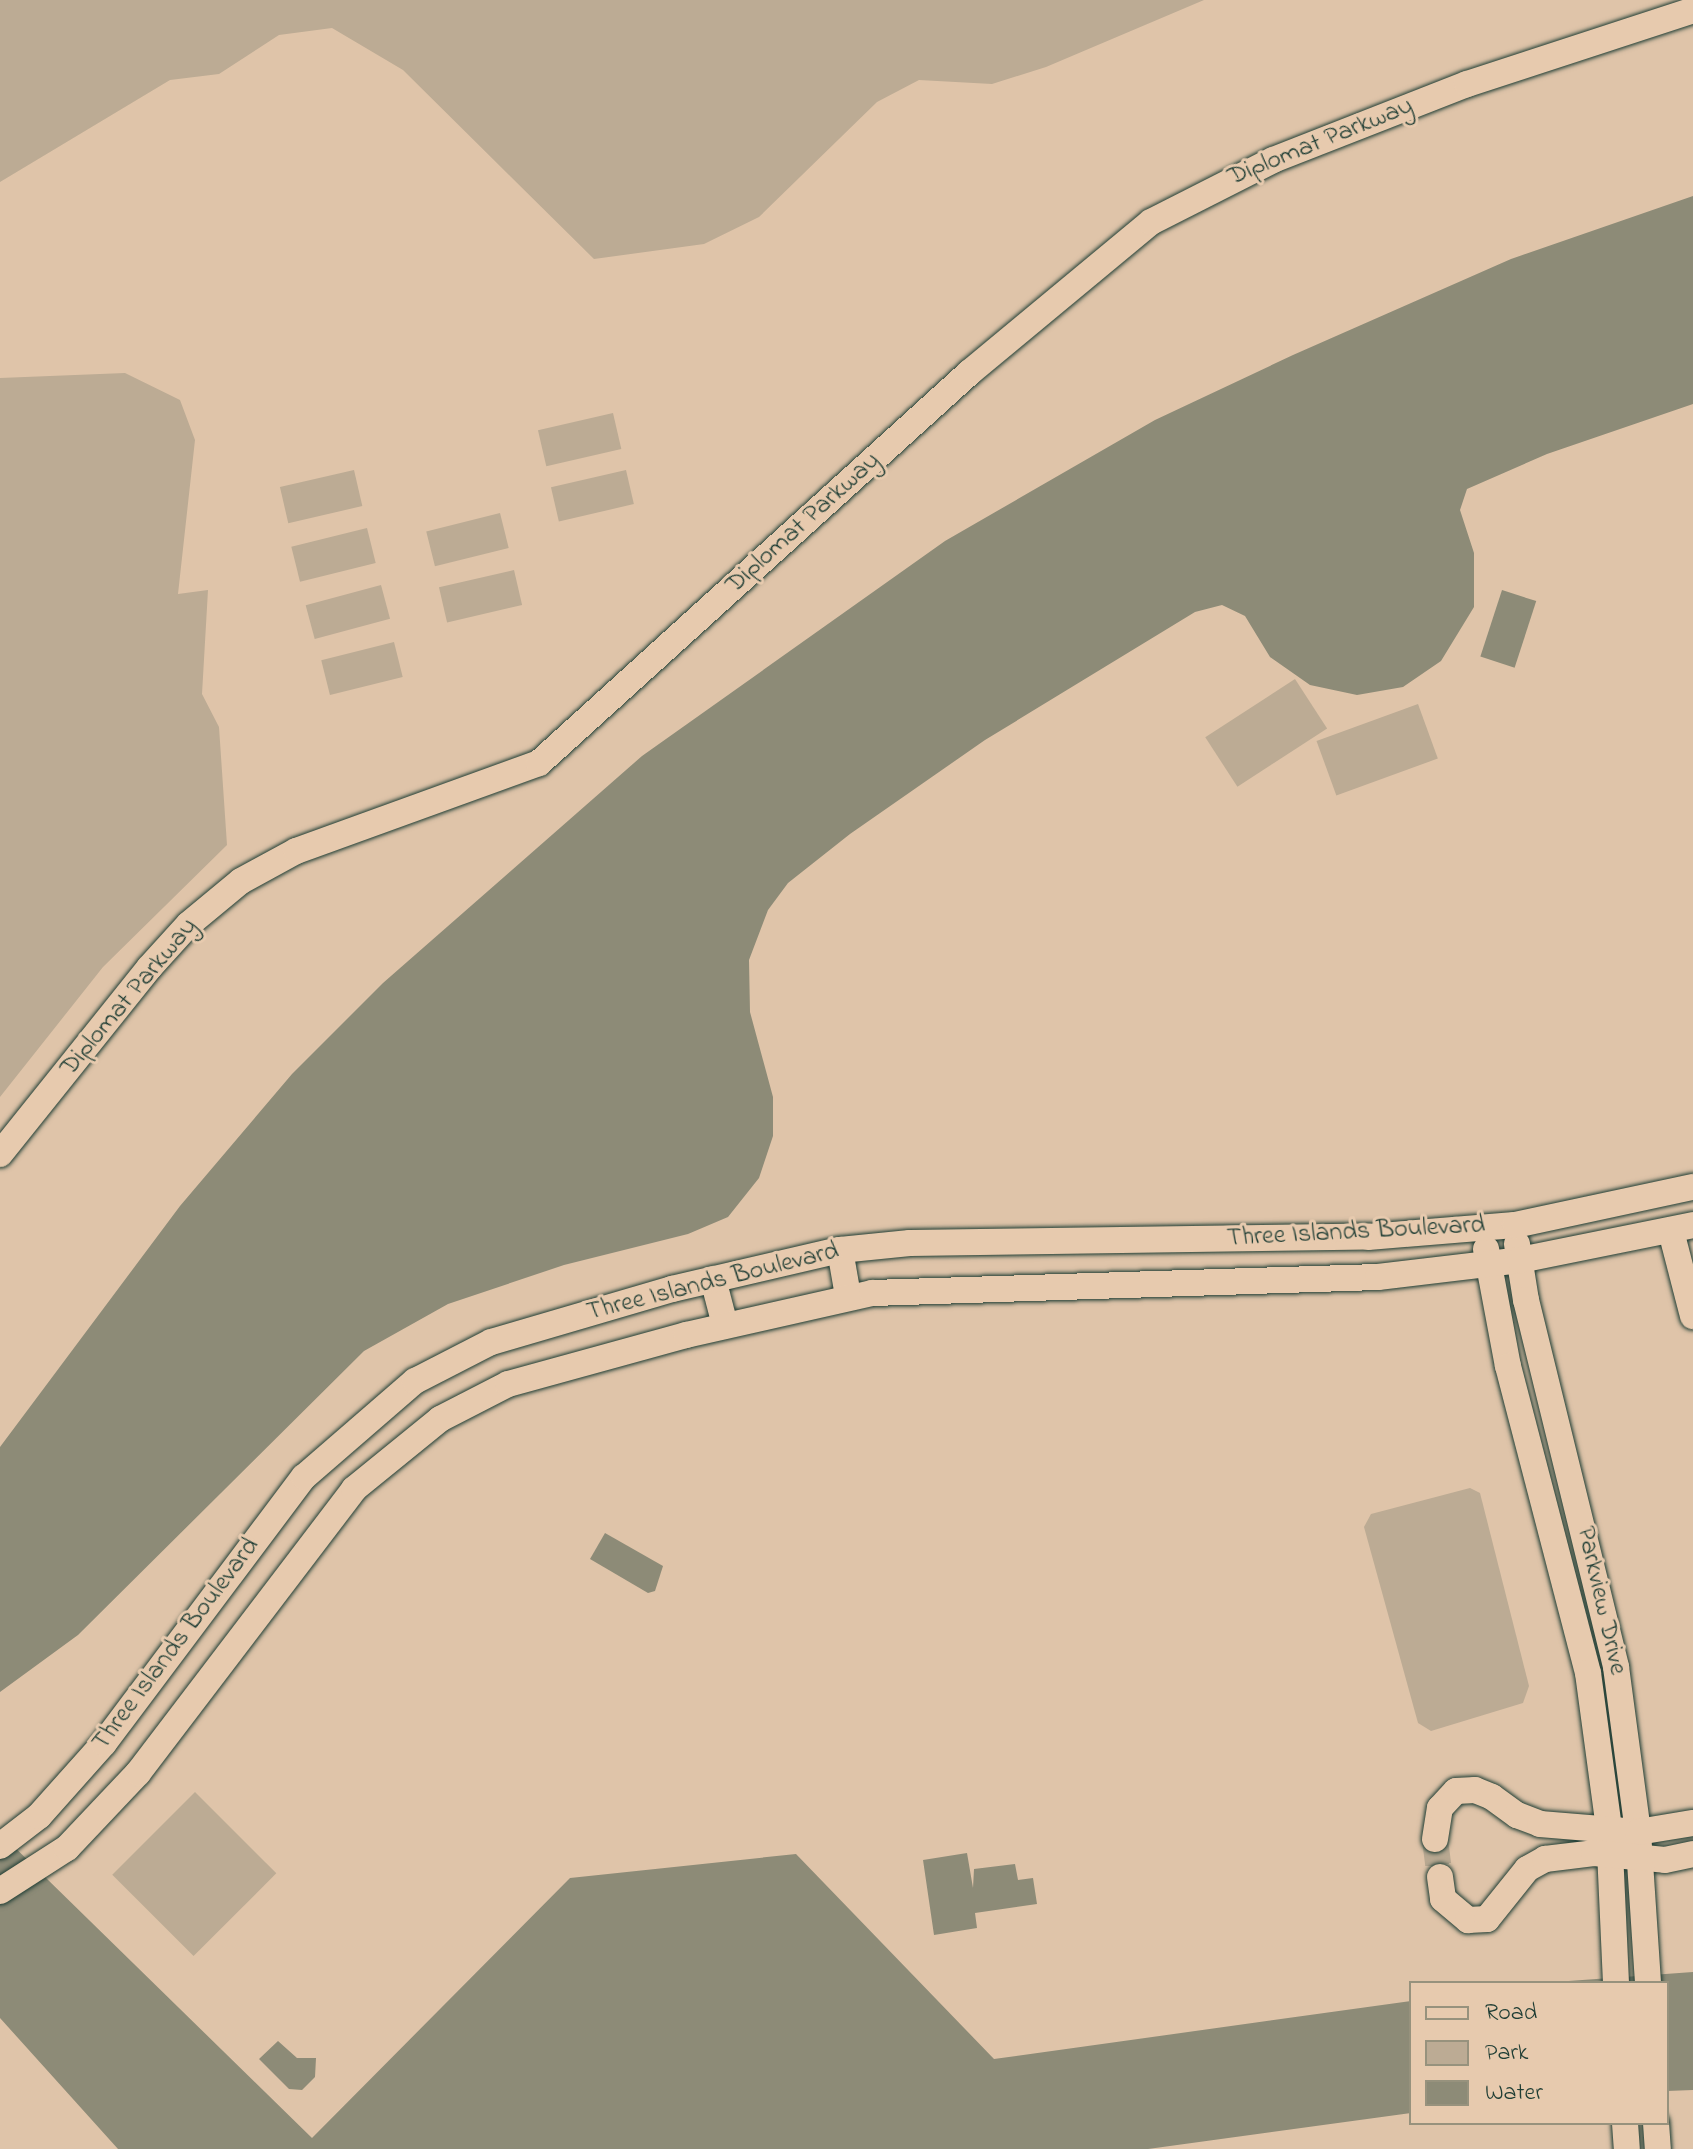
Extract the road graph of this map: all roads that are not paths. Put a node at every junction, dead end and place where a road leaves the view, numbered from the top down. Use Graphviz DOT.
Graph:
graph roads {
  1 [pos="1693,10"];
  2 [pos="0,1154"];
  3 [pos="1693,1187"];
  4 [pos="1515,1225"];
  5 [pos="1483,1228"];
  6 [pos="1682,1228"];
  7 [pos="840,1250"];
  8 [pos="1520,1260"];
  9 [pos="1488,1264"];
  10 [pos="713,1279"];
  11 [pos="848,1296"];
  12 [pos="1693,1316"];
  13 [pos="725,1325"];
  14 [pos="1627,1727"];
  15 [pos="1597,1732"];
  16 [pos="1693,1823"];
  17 [pos="1609,1829"];
  18 [pos="1638,1832"];
  19 [pos="1435,1839"];
  20 [pos="0,1846"];
  21 [pos="1693,1854"];
  22 [pos="1610,1857"];
  23 [pos="1640,1860"];
  24 [pos="1440,1877"];
  25 [pos="0,1891"];
  26 [pos="1616,1981"];
  27 [pos="1648,1981"];
  28 [pos="1625,2125"];
  29 [pos="1656,2125"];
  30 [pos="1627,2149"];
  31 [pos="1658,2149"];
  1 -- 2 [label="street, Diplomat Parkway"];
  3 -- 4 [label="street, Three Islands Boulevard"];
  4 -- 5 [label="street, Three Islands Boulevard"];
  4 -- 8 [label="street, Parkview Drive"];
  5 -- 7 [label="street, Three Islands Boulevard"];
  5 -- 9 [label="street, Parkview Drive"];
  6 -- 8 [label="street, Three Islands Boulevard"];
  6 -- 12 [label="street"];
  7 -- 10 [label="street, Three Islands Boulevard"];
  7 -- 11 [label="street"];
  8 -- 9 [label="street, Three Islands Boulevard"];
  8 -- 14 [label="street, Parkview Drive"];
  9 -- 11 [label="street, Three Islands Boulevard"];
  9 -- 15 [label="street, Parkview Drive"];
  10 -- 13 [label="street"];
  10 -- 20 [label="street, Three Islands Boulevard"];
  11 -- 13 [label="street, Three Islands Boulevard"];
  13 -- 25 [label="street, Three Islands Boulevard"];
  14 -- 15 [label="street"];
  14 -- 18 [label="street, Parkview Drive"];
  15 -- 17 [label="street, Parkview Drive"];
  16 -- 18 [label="street"];
  17 -- 18 [label="street"];
  17 -- 19 [label="street"];
  17 -- 22 [label="street, Parkview Drive"];
  18 -- 23 [label="street, Parkview Drive"];
  21 -- 23 [label="street"];
  22 -- 23 [label="street"];
  22 -- 24 [label="street"];
  22 -- 26 [label="street, Parkview Drive"];
  23 -- 27 [label="street, Parkview Drive"];
  28 -- 30 [label="street"];
  29 -- 31 [label="street"];
}
